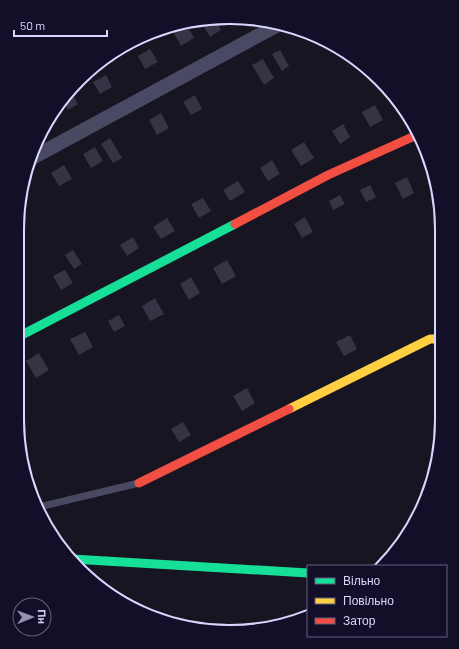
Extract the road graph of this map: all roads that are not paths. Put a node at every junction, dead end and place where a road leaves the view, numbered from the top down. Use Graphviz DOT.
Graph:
graph roads {
  1 [pos="272,28"];
  2 [pos="413,137"];
  3 [pos="39,154"];
  4 [pos="24,334"];
  5 [pos="435,338"];
  6 [pos="139,483"];
  7 [pos="43,506"];
  8 [pos="79,559"];
  9 [pos="307,573"];
  1 -- 3 [label="street"];
  2 -- 4 [label="street"];
  5 -- 6 [label="street"];
  6 -- 7 [label="lane"];
  8 -- 9 [label="street"];
}
